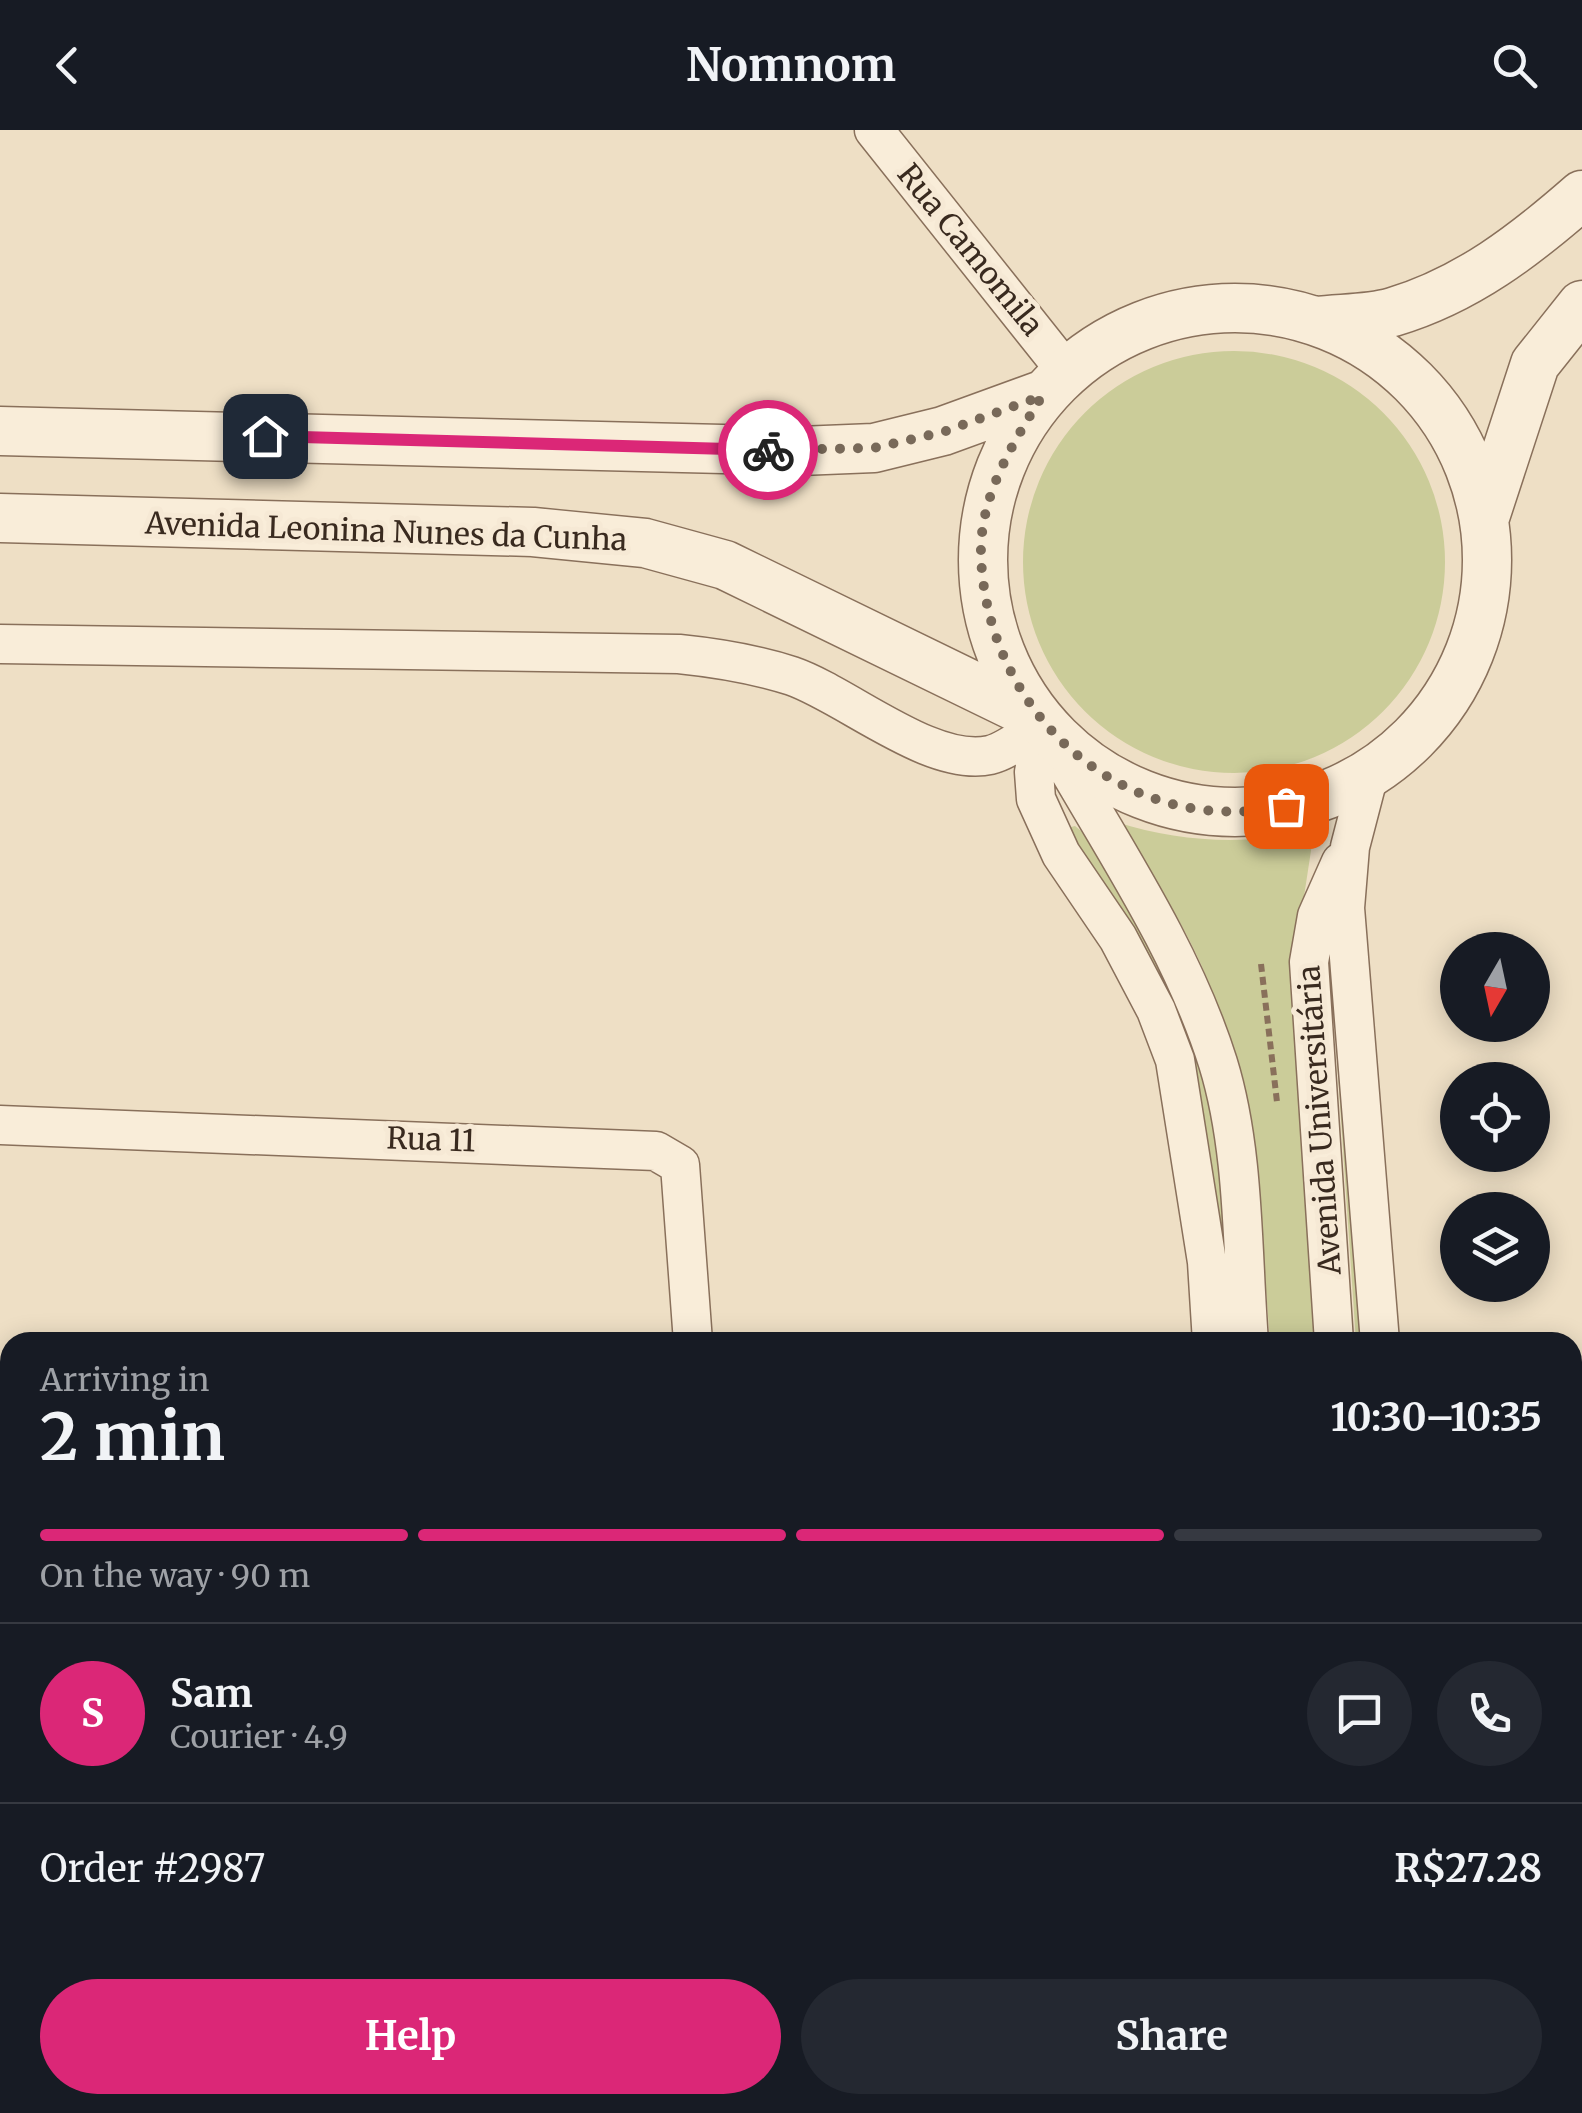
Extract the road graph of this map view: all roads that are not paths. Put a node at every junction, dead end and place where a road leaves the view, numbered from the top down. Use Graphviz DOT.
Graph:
graph roads {
  1 [pos="874,130"];
  2 [pos="1582,195"];
  3 [pos="1582,305"];
  4 [pos="1316,321"];
  5 [pos="1054,383"];
  6 [pos="0,431"];
  7 [pos="1484,516"];
  8 [pos="0,518"];
  9 [pos="0,644"];
  10 [pos="1039,720"];
  11 [pos="1369,774"];
  12 [pos="1350,847"];
  13 [pos="0,1125"];
  14 [pos="692,1332"];
  15 [pos="1211,1332"];
  16 [pos="1248,1332"];
  17 [pos="1333,1332"];
  18 [pos="1379,1332"];
  1 -- 5 [label="street, Rua Camomila"];
  2 -- 4 [label="street"];
  3 -- 7 [label="street"];
  4 -- 5 [label="street"];
  4 -- 7 [label="street"];
  5 -- 6 [label="street"];
  5 -- 10 [label="street"];
  7 -- 11 [label="street"];
  8 -- 10 [label="street, Avenida Leonina Nunes da Cunha"];
  9 -- 10 [label="street"];
  10 -- 11 [label="street"];
  10 -- 15 [label="street"];
  10 -- 16 [label="street"];
  11 -- 12 [label="street"];
  12 -- 17 [label="street, Avenida Universitária"];
  12 -- 18 [label="street, Avenida Universitária"];
  13 -- 14 [label="street, Rua 11"];
}
